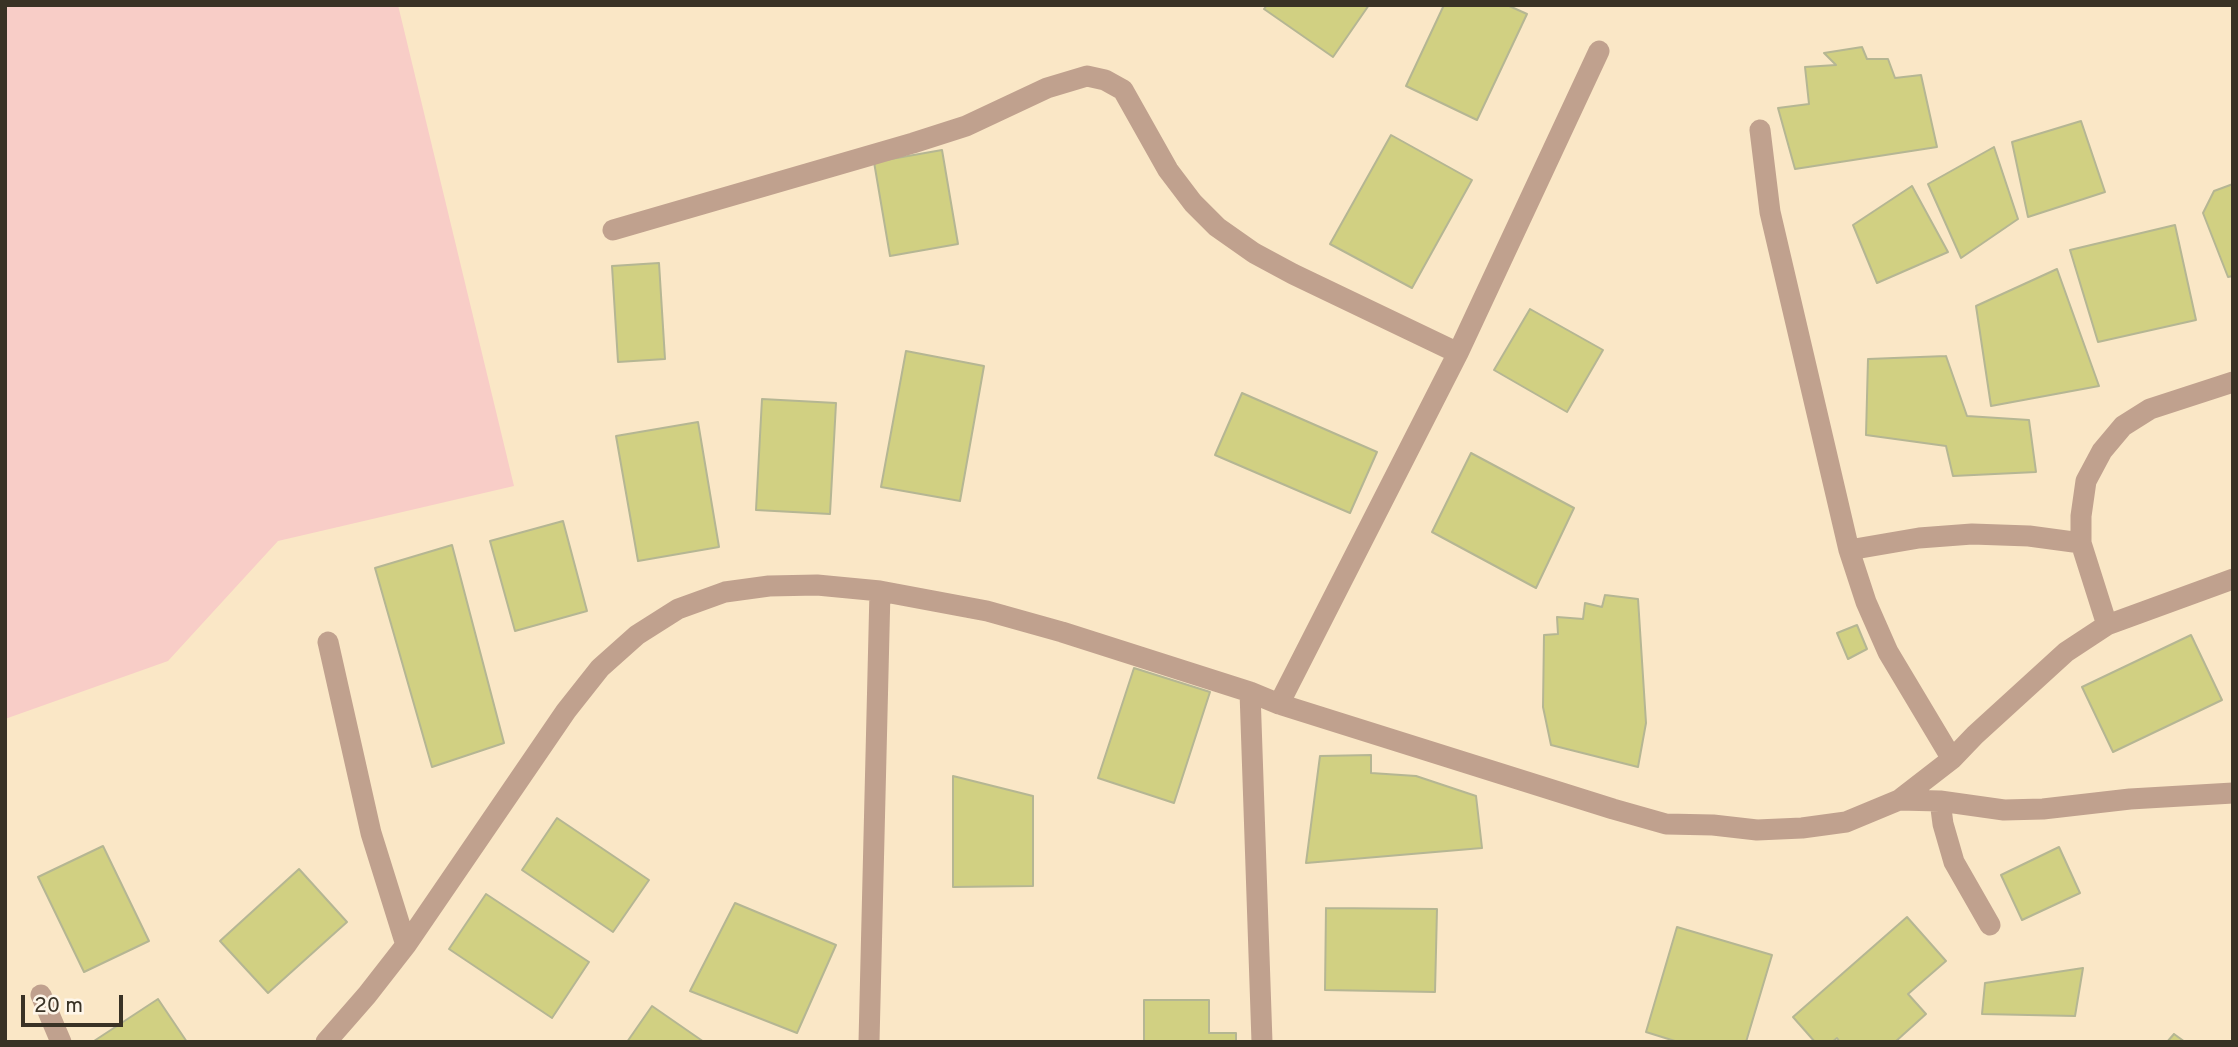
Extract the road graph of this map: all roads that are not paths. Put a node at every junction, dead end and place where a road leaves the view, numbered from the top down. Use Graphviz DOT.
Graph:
graph roads {
  1 [pos="1600,51"];
  2 [pos="1760,130"];
  3 [pos="613,230"];
  4 [pos="1458,353"];
  5 [pos="2233,382"];
  6 [pos="2081,544"];
  7 [pos="1849,550"];
  8 [pos="2233,579"];
  9 [pos="880,591"];
  10 [pos="2106,625"];
  11 [pos="328,642"];
  12 [pos="1250,692"];
  13 [pos="1279,704"];
  14 [pos="1952,759"];
  15 [pos="2233,793"];
  16 [pos="1899,800"];
  17 [pos="1940,801"];
  18 [pos="1990,925"];
  19 [pos="406,944"];
  20 [pos="41,995"];
  21 [pos="61,1042"];
  22 [pos="326,1042"];
  23 [pos="869,1042"];
  24 [pos="1262,1042"];
  1 -- 4 [label="street"];
  2 -- 7 [label="street"];
  3 -- 4 [label="street"];
  4 -- 13 [label="street"];
  5 -- 6 [label="street"];
  6 -- 7 [label="street"];
  6 -- 10 [label="street"];
  7 -- 14 [label="street"];
  8 -- 10 [label="street"];
  9 -- 12 [label="street"];
  9 -- 19 [label="street"];
  9 -- 23 [label="street"];
  10 -- 14 [label="street"];
  11 -- 19 [label="street"];
  12 -- 13 [label="street"];
  12 -- 24 [label="street"];
  13 -- 16 [label="street"];
  14 -- 16 [label="street"];
  15 -- 17 [label="street"];
  16 -- 17 [label="street"];
  17 -- 18 [label="street"];
  19 -- 22 [label="street"];
  20 -- 21 [label="street"];
}
